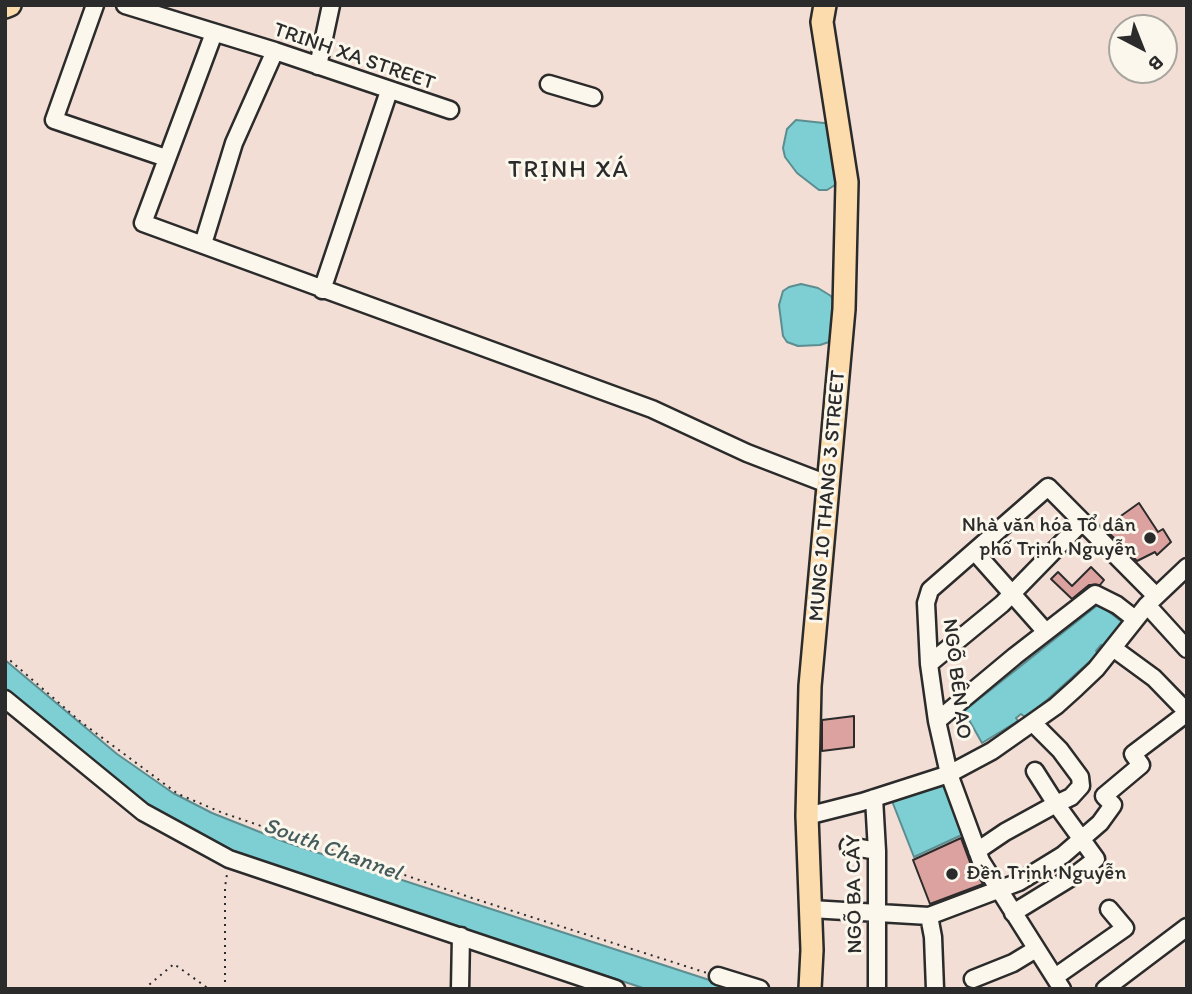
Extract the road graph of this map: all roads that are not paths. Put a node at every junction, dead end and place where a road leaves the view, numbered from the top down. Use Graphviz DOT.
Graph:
graph roads {
  1 [pos="10,5"];
  2 [pos="95,5"];
  3 [pos="125,5"];
  4 [pos="331,5"];
  5 [pos="825,5"];
  6 [pos="5,7"];
  7 [pos="214,33"];
  8 [pos="275,51"];
  9 [pos="318,66"];
  10 [pos="549,84"];
  11 [pos="389,91"];
  12 [pos="593,97"];
  13 [pos="450,110"];
  14 [pos="166,158"];
  15 [pos="203,244"];
  16 [pos="322,290"];
  17 [pos="830,485"];
  18 [pos="1082,522"];
  19 [pos="975,551"];
  20 [pos="1187,566"];
  21 [pos="1012,594"];
  22 [pos="1152,600"];
  23 [pos="1135,619"];
  24 [pos="1046,632"];
  25 [pos="1113,648"];
  26 [pos="1187,649"];
  27 [pos="929,664"];
  28 [pos="5,699"];
  29 [pos="1187,713"];
  30 [pos="937,722"];
  31 [pos="1033,723"];
  32 [pos="1035,771"];
  33 [pos="949,774"];
  34 [pos="874,798"];
  35 [pos="1055,804"];
  36 [pos="807,816"];
  37 [pos="1079,839"];
  38 [pos="849,846"];
  39 [pos="877,851"];
  40 [pos="977,851"];
  41 [pos="997,890"];
  42 [pos="811,909"];
  43 [pos="1109,909"];
  44 [pos="877,913"];
  45 [pos="1013,913"];
  46 [pos="929,916"];
  47 [pos="1187,927"];
  48 [pos="461,936"];
  49 [pos="1036,949"];
  50 [pos="718,976"];
  51 [pos="973,979"];
  52 [pos="1059,983"];
  53 [pos="460,989"];
  54 [pos="616,989"];
  55 [pos="760,989"];
  56 [pos="810,989"];
  57 [pos="877,989"];
  58 [pos="935,989"];
  59 [pos="1105,989"];
  1 -- 6 [label="main road"];
  2 -- 14 [label="street"];
  3 -- 7 [label="street, TRINH XA STREET"];
  4 -- 9 [label="street"];
  5 -- 17 [label="main road, MUNG 10 THANG 3 STREET"];
  7 -- 8 [label="street, TRINH XA STREET"];
  7 -- 14 [label="street"];
  8 -- 9 [label="street, TRINH XA STREET"];
  8 -- 15 [label="street"];
  9 -- 11 [label="street, TRINH XA STREET"];
  10 -- 12 [label="street"];
  11 -- 13 [label="street, TRINH XA STREET"];
  11 -- 16 [label="street"];
  14 -- 15 [label="street"];
  15 -- 16 [label="street"];
  16 -- 17 [label="street"];
  17 -- 36 [label="main road, MUNG 10 THANG 3 STREET"];
  18 -- 19 [label="street"];
  18 -- 21 [label="street"];
  18 -- 22 [label="street"];
  19 -- 21 [label="street"];
  19 -- 27 [label="street, NGÕ BÊN AO"];
  20 -- 22 [label="street"];
  21 -- 24 [label="street"];
  21 -- 27 [label="street"];
  22 -- 23 [label="street"];
  22 -- 26 [label="street"];
  23 -- 24 [label="street"];
  23 -- 25 [label="street"];
  24 -- 30 [label="street"];
  25 -- 29 [label="street"];
  25 -- 31 [label="street"];
  27 -- 30 [label="street, NGÕ BÊN AO"];
  28 -- 48 [label="street"];
  29 -- 37 [label="street"];
  30 -- 33 [label="street, NGÕ BÊN AO"];
  31 -- 33 [label="street"];
  31 -- 35 [label="street"];
  32 -- 35 [label="street"];
  33 -- 34 [label="street"];
  33 -- 40 [label="street, NGÕ BÊN AO"];
  34 -- 36 [label="street"];
  34 -- 39 [label="street, NGÕ BA CÂY"];
  35 -- 37 [label="street"];
  35 -- 40 [label="street"];
  36 -- 42 [label="main road, MUNG 10 THANG 3 STREET"];
  37 -- 41 [label="street"];
  37 -- 45 [label="street"];
  38 -- 39 [label="street"];
  39 -- 44 [label="street, NGÕ BA CÂY"];
  40 -- 41 [label="street, NGÕ BÊN AO"];
  41 -- 45 [label="street, NGÕ BÊN AO"];
  41 -- 46 [label="street"];
  42 -- 44 [label="street"];
  42 -- 56 [label="main road, MUNG 10 THANG 3 STREET"];
  43 -- 52 [label="street"];
  44 -- 46 [label="street"];
  44 -- 57 [label="street, NGÕ BA CÂY"];
  45 -- 49 [label="street, NGÕ BÊN AO"];
  46 -- 58 [label="street"];
  47 -- 59 [label="street"];
  48 -- 53 [label="street"];
  48 -- 54 [label="street"];
  49 -- 51 [label="street"];
  49 -- 52 [label="street, NGÕ BÊN AO"];
  50 -- 55 [label="street"];
}
